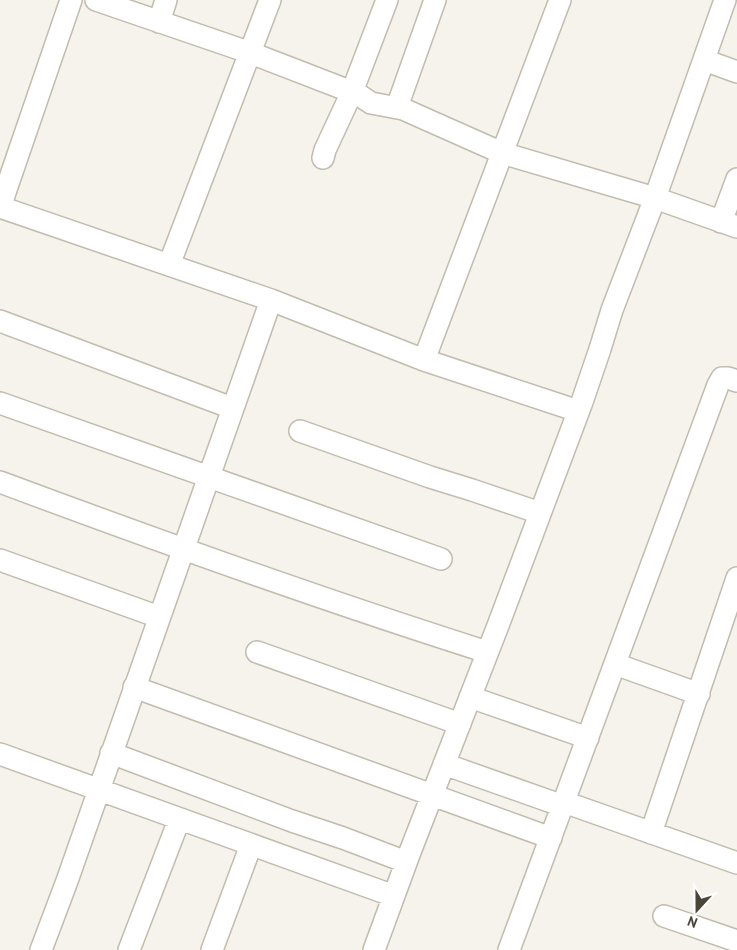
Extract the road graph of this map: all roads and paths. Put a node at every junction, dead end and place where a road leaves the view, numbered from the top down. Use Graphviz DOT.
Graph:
graph roads {
  1 [pos="71,0"];
  2 [pos="96,0"];
  3 [pos="166,0"];
  4 [pos="270,0"];
  5 [pos="387,0"];
  6 [pos="435,0"];
  7 [pos="560,0"];
  8 [pos="725,0"];
  9 [pos="159,22"];
  10 [pos="251,53"];
  11 [pos="704,60"];
  12 [pos="737,72"];
  13 [pos="352,92"];
  14 [pos="396,107"];
  15 [pos="502,152"];
  16 [pos="323,158"];
  17 [pos="737,179"];
  18 [pos="655,198"];
  19 [pos="0,207"];
  20 [pos="729,225"];
  21 [pos="169,265"];
  22 [pos="271,300"];
  23 [pos="0,321"];
  24 [pos="424,360"];
  25 [pos="737,381"];
  26 [pos="0,403"];
  27 [pos="232,408"];
  28 [pos="578,411"];
  29 [pos="300,431"];
  30 [pos="208,476"];
  31 [pos="0,482"];
  32 [pos="540,512"];
  33 [pos="182,549"];
  34 [pos="441,558"];
  35 [pos="0,560"];
  36 [pos="737,578"];
  37 [pos="159,617"];
  38 [pos="257,652"];
  39 [pos="487,652"];
  40 [pos="615,664"];
  41 [pos="134,687"];
  42 [pos="699,694"];
  43 [pos="470,697"];
  44 [pos="460,724"];
  45 [pos="588,738"];
  46 [pos="111,752"];
  47 [pos="0,754"];
  48 [pos="444,764"];
  49 [pos="98,791"];
  50 [pos="432,794"];
  51 [pos="564,804"];
  52 [pos="179,820"];
  53 [pos="651,833"];
  54 [pos="551,838"];
  55 [pos="251,845"];
  56 [pos="406,862"];
  57 [pos="737,863"];
  58 [pos="394,896"];
  59 [pos="664,916"];
  60 [pos="731,943"];
  61 [pos="41,950"];
  62 [pos="129,950"];
  63 [pos="212,950"];
  64 [pos="374,950"];
  65 [pos="510,950"];
  1 -- 19 [label="street"];
  2 -- 9 [label="street"];
  3 -- 9 [label="street"];
  4 -- 10 [label="street"];
  5 -- 13 [label="street"];
  6 -- 14 [label="street"];
  7 -- 15 [label="street"];
  8 -- 11 [label="street"];
  9 -- 10 [label="street"];
  10 -- 13 [label="street"];
  10 -- 21 [label="street"];
  11 -- 12 [label="street"];
  11 -- 18 [label="street"];
  13 -- 14 [label="street"];
  13 -- 16 [label="street"];
  14 -- 15 [label="street"];
  15 -- 18 [label="street"];
  15 -- 24 [label="street"];
  17 -- 20 [label="street"];
  18 -- 20 [label="street"];
  18 -- 28 [label="street"];
  19 -- 21 [label="street"];
  21 -- 22 [label="street"];
  22 -- 24 [label="street"];
  22 -- 27 [label="street"];
  23 -- 27 [label="street"];
  24 -- 28 [label="street"];
  25 -- 40 [label="street"];
  26 -- 30 [label="street"];
  27 -- 30 [label="street"];
  28 -- 32 [label="street"];
  29 -- 32 [label="street"];
  30 -- 33 [label="street"];
  30 -- 34 [label="street"];
  31 -- 33 [label="street"];
  32 -- 39 [label="street"];
  33 -- 37 [label="street"];
  33 -- 39 [label="street"];
  35 -- 37 [label="street"];
  36 -- 42 [label="street"];
  37 -- 41 [label="street"];
  38 -- 44 [label="street"];
  39 -- 43 [label="street"];
  40 -- 42 [label="street"];
  40 -- 45 [label="street"];
  41 -- 46 [label="street"];
  41 -- 50 [label="street"];
  42 -- 53 [label="street"];
  43 -- 44 [label="street"];
  43 -- 45 [label="street"];
  44 -- 48 [label="street"];
  45 -- 51 [label="street"];
  46 -- 49 [label="street"];
  46 -- 56 [label="street"];
  47 -- 49 [label="street"];
  48 -- 50 [label="street"];
  48 -- 51 [label="street"];
  49 -- 52 [label="street"];
  49 -- 61 [label="street"];
  50 -- 54 [label="street"];
  50 -- 56 [label="street"];
  51 -- 53 [label="street"];
  51 -- 54 [label="street"];
  52 -- 55 [label="street"];
  52 -- 62 [label="street"];
  53 -- 57 [label="street"];
  54 -- 65 [label="street"];
  55 -- 58 [label="street"];
  55 -- 63 [label="street"];
  56 -- 58 [label="street"];
  58 -- 64 [label="street"];
  59 -- 60 [label="street"];
}
